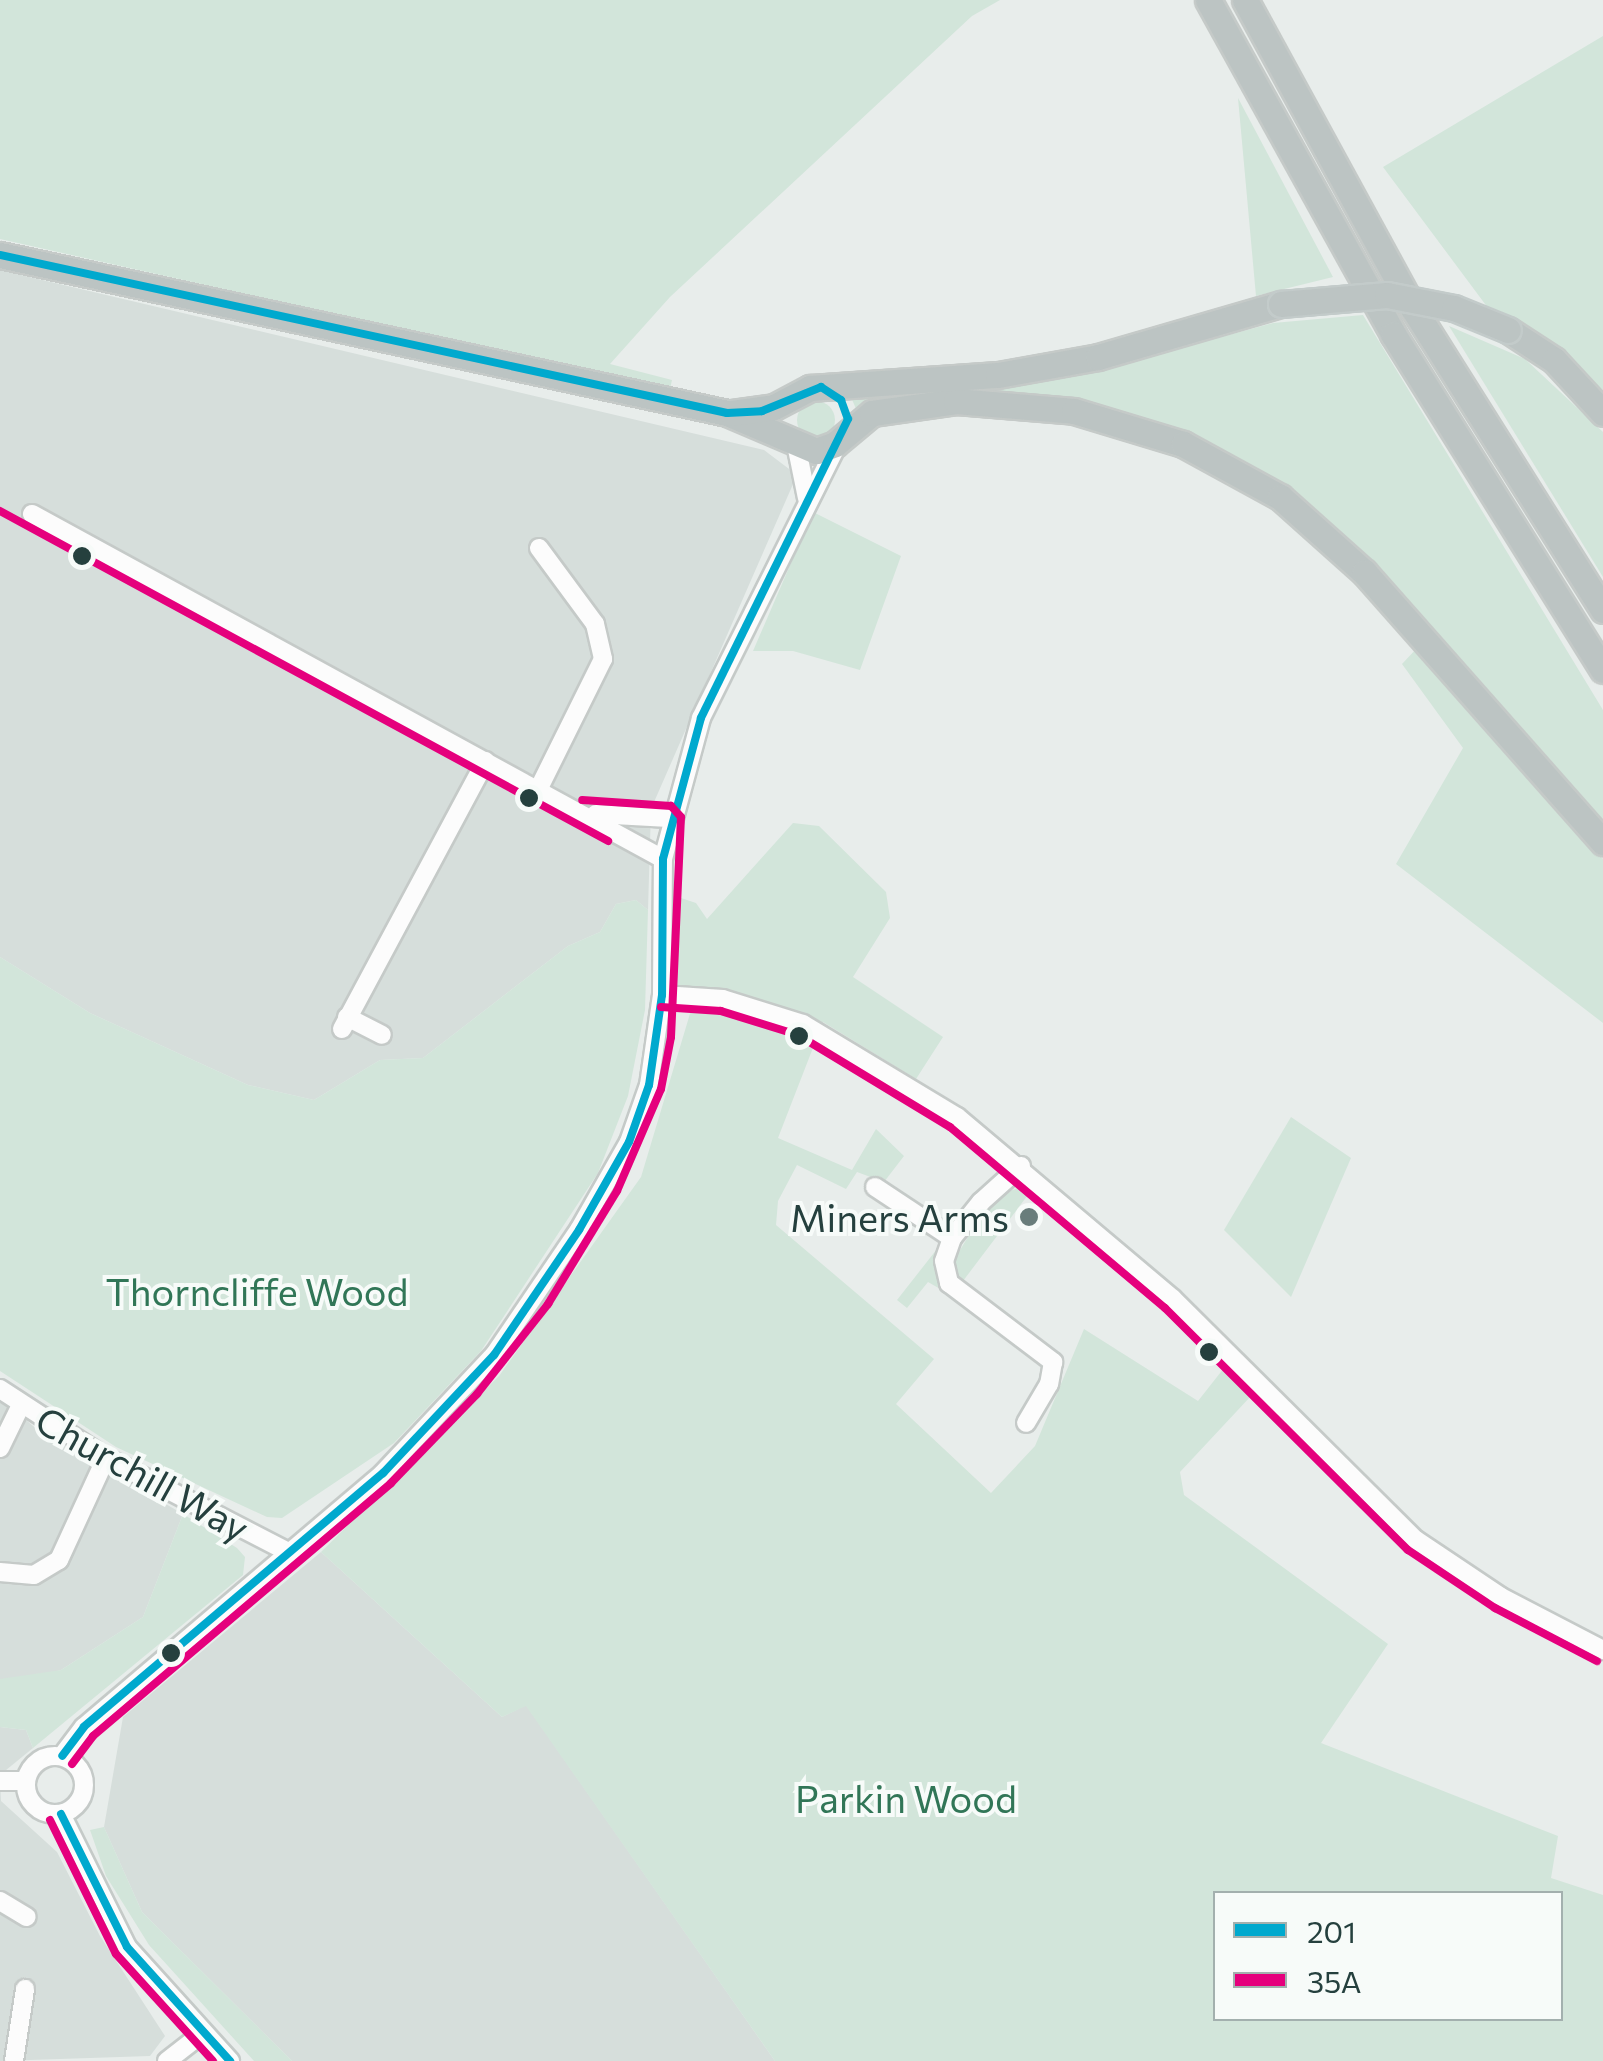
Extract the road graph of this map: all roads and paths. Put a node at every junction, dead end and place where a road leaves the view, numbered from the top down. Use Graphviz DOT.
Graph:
graph roads {
  1 [pos="1208,0"];
  2 [pos="1245,0"];
  3 [pos="0,255"];
  4 [pos="821,387"];
  5 [pos="790,400"];
  6 [pos="1603,412"];
  7 [pos="727,413"];
  8 [pos="843,435"];
  9 [pos="795,443"];
  10 [pos="807,498"];
  11 [pos="32,514"];
  12 [pos="539,548"];
  13 [pos="1603,610"];
  14 [pos="1603,670"];
  15 [pos="486,761"];
  16 [pos="539,788"];
  17 [pos="581,812"];
  18 [pos="669,818"];
  19 [pos="1603,842"];
  20 [pos="663,858"];
  21 [pos="662,995"];
  22 [pos="382,1036"];
  23 [pos="1021,1166"];
  24 [pos="875,1187"];
  25 [pos="952,1238"];
  26 [pos="0,1388"];
  27 [pos="20,1405"];
  28 [pos="1026,1423"];
  29 [pos="0,1448"];
  30 [pos="106,1458"];
  31 [pos="290,1553"];
  32 [pos="0,1572"];
  33 [pos="1603,1650"];
  34 [pos="62,1756"];
  35 [pos="0,1781"];
  36 [pos="26,1782"];
  37 [pos="61,1814"];
  38 [pos="0,1902"];
  39 [pos="27,1917"];
  40 [pos="24,1988"];
  41 [pos="203,2033"];
  42 [pos="14,2061"];
  43 [pos="166,2061"];
  44 [pos="230,2061"];
  1 -- 14 [label="highway"];
  2 -- 13 [label="highway"];
  3 -- 7 [label="highway"];
  4 -- 5 [label="highway"];
  4 -- 6 [label="highway, bridge"];
  4 -- 8 [label="highway"];
  5 -- 7 [label="highway"];
  5 -- 9 [label="highway"];
  7 -- 9 [label="highway"];
  8 -- 9 [label="highway"];
  8 -- 10 [label="street"];
  8 -- 19 [label="highway"];
  9 -- 10 [label="street"];
  10 -- 18 [label="street"];
  11 -- 15 [label="street"];
  12 -- 16 [label="street"];
  15 -- 16 [label="street"];
  15 -- 22 [label="street"];
  16 -- 17 [label="street"];
  17 -- 18 [label="street"];
  17 -- 20 [label="street"];
  18 -- 20 [label="street"];
  20 -- 21 [label="street"];
  21 -- 23 [label="street"];
  21 -- 31 [label="street"];
  23 -- 25 [label="street"];
  23 -- 33 [label="street"];
  24 -- 25 [label="street"];
  25 -- 28 [label="street"];
  26 -- 27 [label="street, Churchill Way"];
  27 -- 29 [label="street"];
  27 -- 30 [label="street, Churchill Way"];
  30 -- 31 [label="street, Churchill Way"];
  30 -- 32 [label="street"];
  31 -- 34 [label="street"];
  34 -- 36 [label="street"];
  34 -- 37 [label="street"];
  35 -- 36 [label="street"];
  36 -- 37 [label="street"];
  37 -- 41 [label="street"];
  38 -- 39 [label="street"];
  40 -- 42 [label="street"];
  41 -- 43 [label="street"];
  41 -- 44 [label="street"];
}
